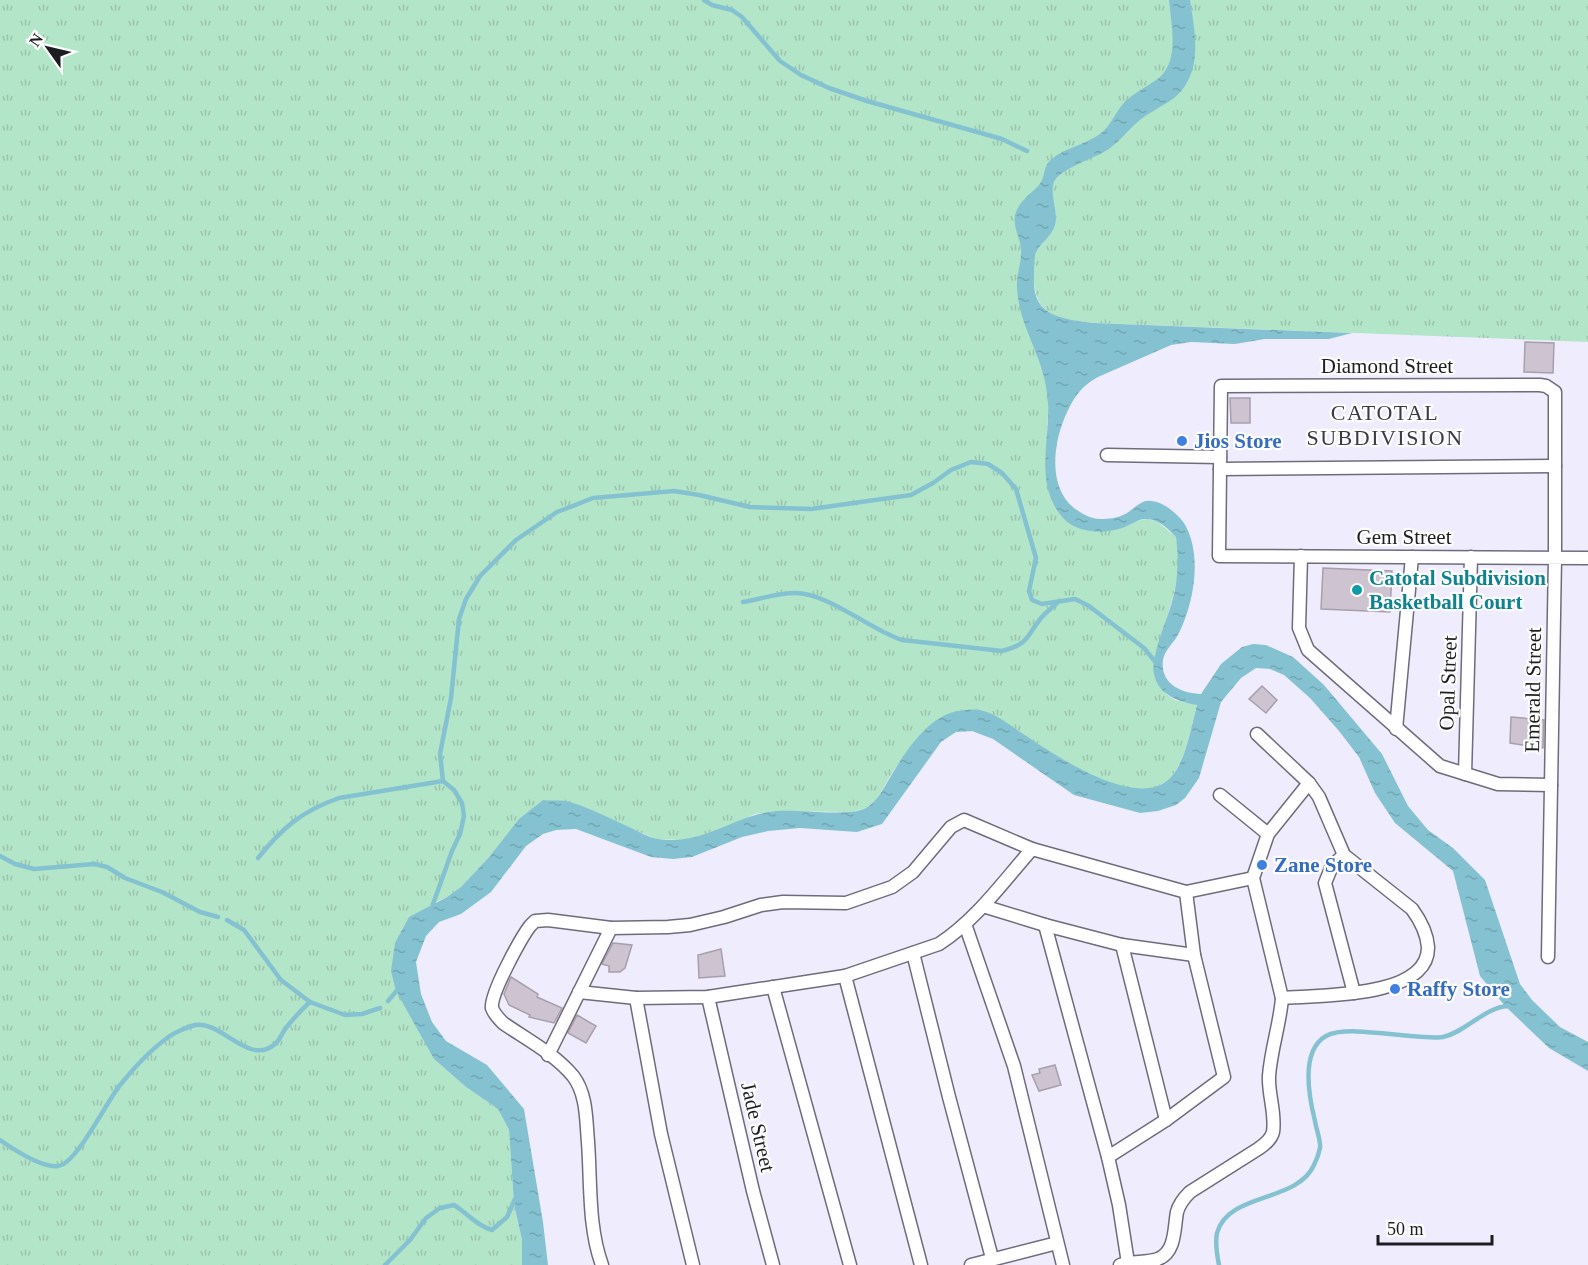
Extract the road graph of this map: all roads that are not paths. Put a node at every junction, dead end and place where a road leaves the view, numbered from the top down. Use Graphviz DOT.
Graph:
graph roads {
  1 [pos="1552,388"];
  2 [pos="1107,455"];
  3 [pos="1220,463"];
  4 [pos="1555,466"];
  5 [pos="1301,556"];
  6 [pos="1412,557"];
  7 [pos="1471,557"];
  8 [pos="1555,558"];
  9 [pos="1588,558"];
  10 [pos="1396,729"];
  11 [pos="1257,734"];
  12 [pos="1465,774"];
  13 [pos="1309,783"];
  14 [pos="1551,785"];
  15 [pos="1220,795"];
  16 [pos="1268,834"];
  17 [pos="1032,849"];
  18 [pos="1344,855"];
  19 [pos="1252,878"];
  20 [pos="1186,892"];
  21 [pos="983,906"];
  22 [pos="965,924"];
  23 [pos="1045,925"];
  24 [pos="611,927"];
  25 [pos="1122,945"];
  26 [pos="913,953"];
  27 [pos="1194,955"];
  28 [pos="1548,957"];
  29 [pos="845,976"];
  30 [pos="773,987"];
  31 [pos="579,992"];
  32 [pos="1354,993"];
  33 [pos="708,997"];
  34 [pos="636,998"];
  35 [pos="1282,998"];
  36 [pos="548,1054"];
  37 [pos="1166,1120"];
  38 [pos="1108,1156"];
  39 [pos="1057,1243"];
  40 [pos="992,1258"];
  41 [pos="1124,1264"];
  42 [pos="602,1265"];
  43 [pos="693,1265"];
  44 [pos="773,1265"];
  45 [pos="850,1265"];
  46 [pos="921,1265"];
  47 [pos="971,1265"];
  48 [pos="1063,1265"];
  1 -- 3 [label="street, Diamond Street"];
  1 -- 4 [label="street, Emerald Street"];
  2 -- 3 [label="street"];
  3 -- 4 [label="street"];
  3 -- 5 [label="street, Gem Street"];
  4 -- 8 [label="street, Emerald Street"];
  5 -- 6 [label="street, Gem Street"];
  5 -- 10 [label="street"];
  6 -- 7 [label="street, Gem Street"];
  6 -- 10 [label="street"];
  7 -- 8 [label="street, Gem Street"];
  7 -- 12 [label="street, Opal Street"];
  8 -- 9 [label="street, Gem Street"];
  8 -- 14 [label="street, Emerald Street"];
  10 -- 12 [label="street"];
  11 -- 13 [label="street"];
  12 -- 14 [label="street"];
  13 -- 16 [label="street"];
  13 -- 18 [label="street"];
  14 -- 28 [label="street, Emerald Street"];
  15 -- 16 [label="street"];
  16 -- 19 [label="street"];
  17 -- 20 [label="street"];
  17 -- 21 [label="street"];
  17 -- 24 [label="street"];
  18 -- 32 [label="street"];
  18 -- 32 [label="street"];
  19 -- 20 [label="street"];
  19 -- 35 [label="street"];
  20 -- 27 [label="street"];
  21 -- 22 [label="street"];
  21 -- 23 [label="street"];
  22 -- 26 [label="street"];
  22 -- 39 [label="street"];
  23 -- 25 [label="street"];
  23 -- 38 [label="street"];
  24 -- 31 [label="street"];
  24 -- 36 [label="street"];
  25 -- 27 [label="street"];
  25 -- 37 [label="street"];
  26 -- 29 [label="street"];
  26 -- 40 [label="street"];
  27 -- 37 [label="street"];
  29 -- 30 [label="street"];
  29 -- 46 [label="street"];
  30 -- 33 [label="street"];
  30 -- 45 [label="street"];
  31 -- 34 [label="street"];
  31 -- 36 [label="street"];
  32 -- 35 [label="street"];
  33 -- 34 [label="street"];
  33 -- 44 [label="street, Jade Street"];
  34 -- 43 [label="street"];
  35 -- 41 [label="street"];
  36 -- 42 [label="street"];
  37 -- 38 [label="street"];
  38 -- 41 [label="street"];
  39 -- 40 [label="street"];
  39 -- 48 [label="street"];
  40 -- 47 [label="street"];
}
